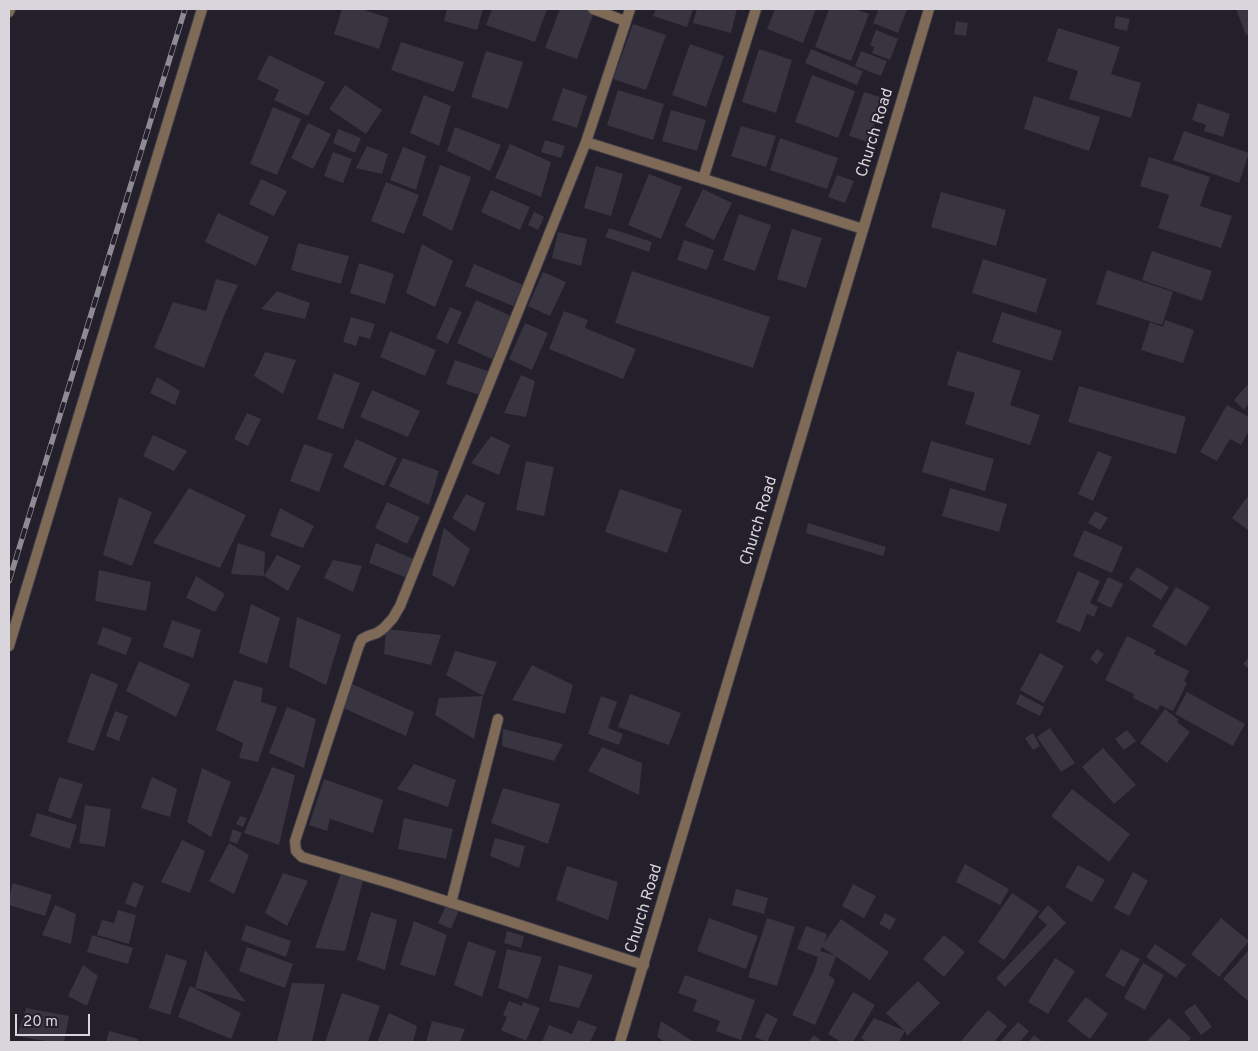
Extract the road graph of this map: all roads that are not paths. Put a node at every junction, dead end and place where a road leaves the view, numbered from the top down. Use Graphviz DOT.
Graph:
graph roads {
  1 [pos="202,9"];
  2 [pos="593,9"];
  3 [pos="630,9"];
  4 [pos="756,9"];
  5 [pos="929,9"];
  6 [pos="626,21"];
  7 [pos="586,142"];
  8 [pos="703,179"];
  9 [pos="863,229"];
  10 [pos="9,646"];
  11 [pos="498,718"];
  12 [pos="452,903"];
  13 [pos="644,965"];
  14 [pos="620,1042"];
  1 -- 10 [label="street"];
  2 -- 6 [label="street"];
  3 -- 6 [label="street"];
  4 -- 8 [label="street"];
  5 -- 9 [label="street, Church Road"];
  6 -- 7 [label="street"];
  7 -- 8 [label="street"];
  7 -- 12 [label="street"];
  8 -- 9 [label="street"];
  9 -- 13 [label="street, Church Road"];
  11 -- 12 [label="street"];
  12 -- 13 [label="street"];
  13 -- 14 [label="street, Church Road"];
}
